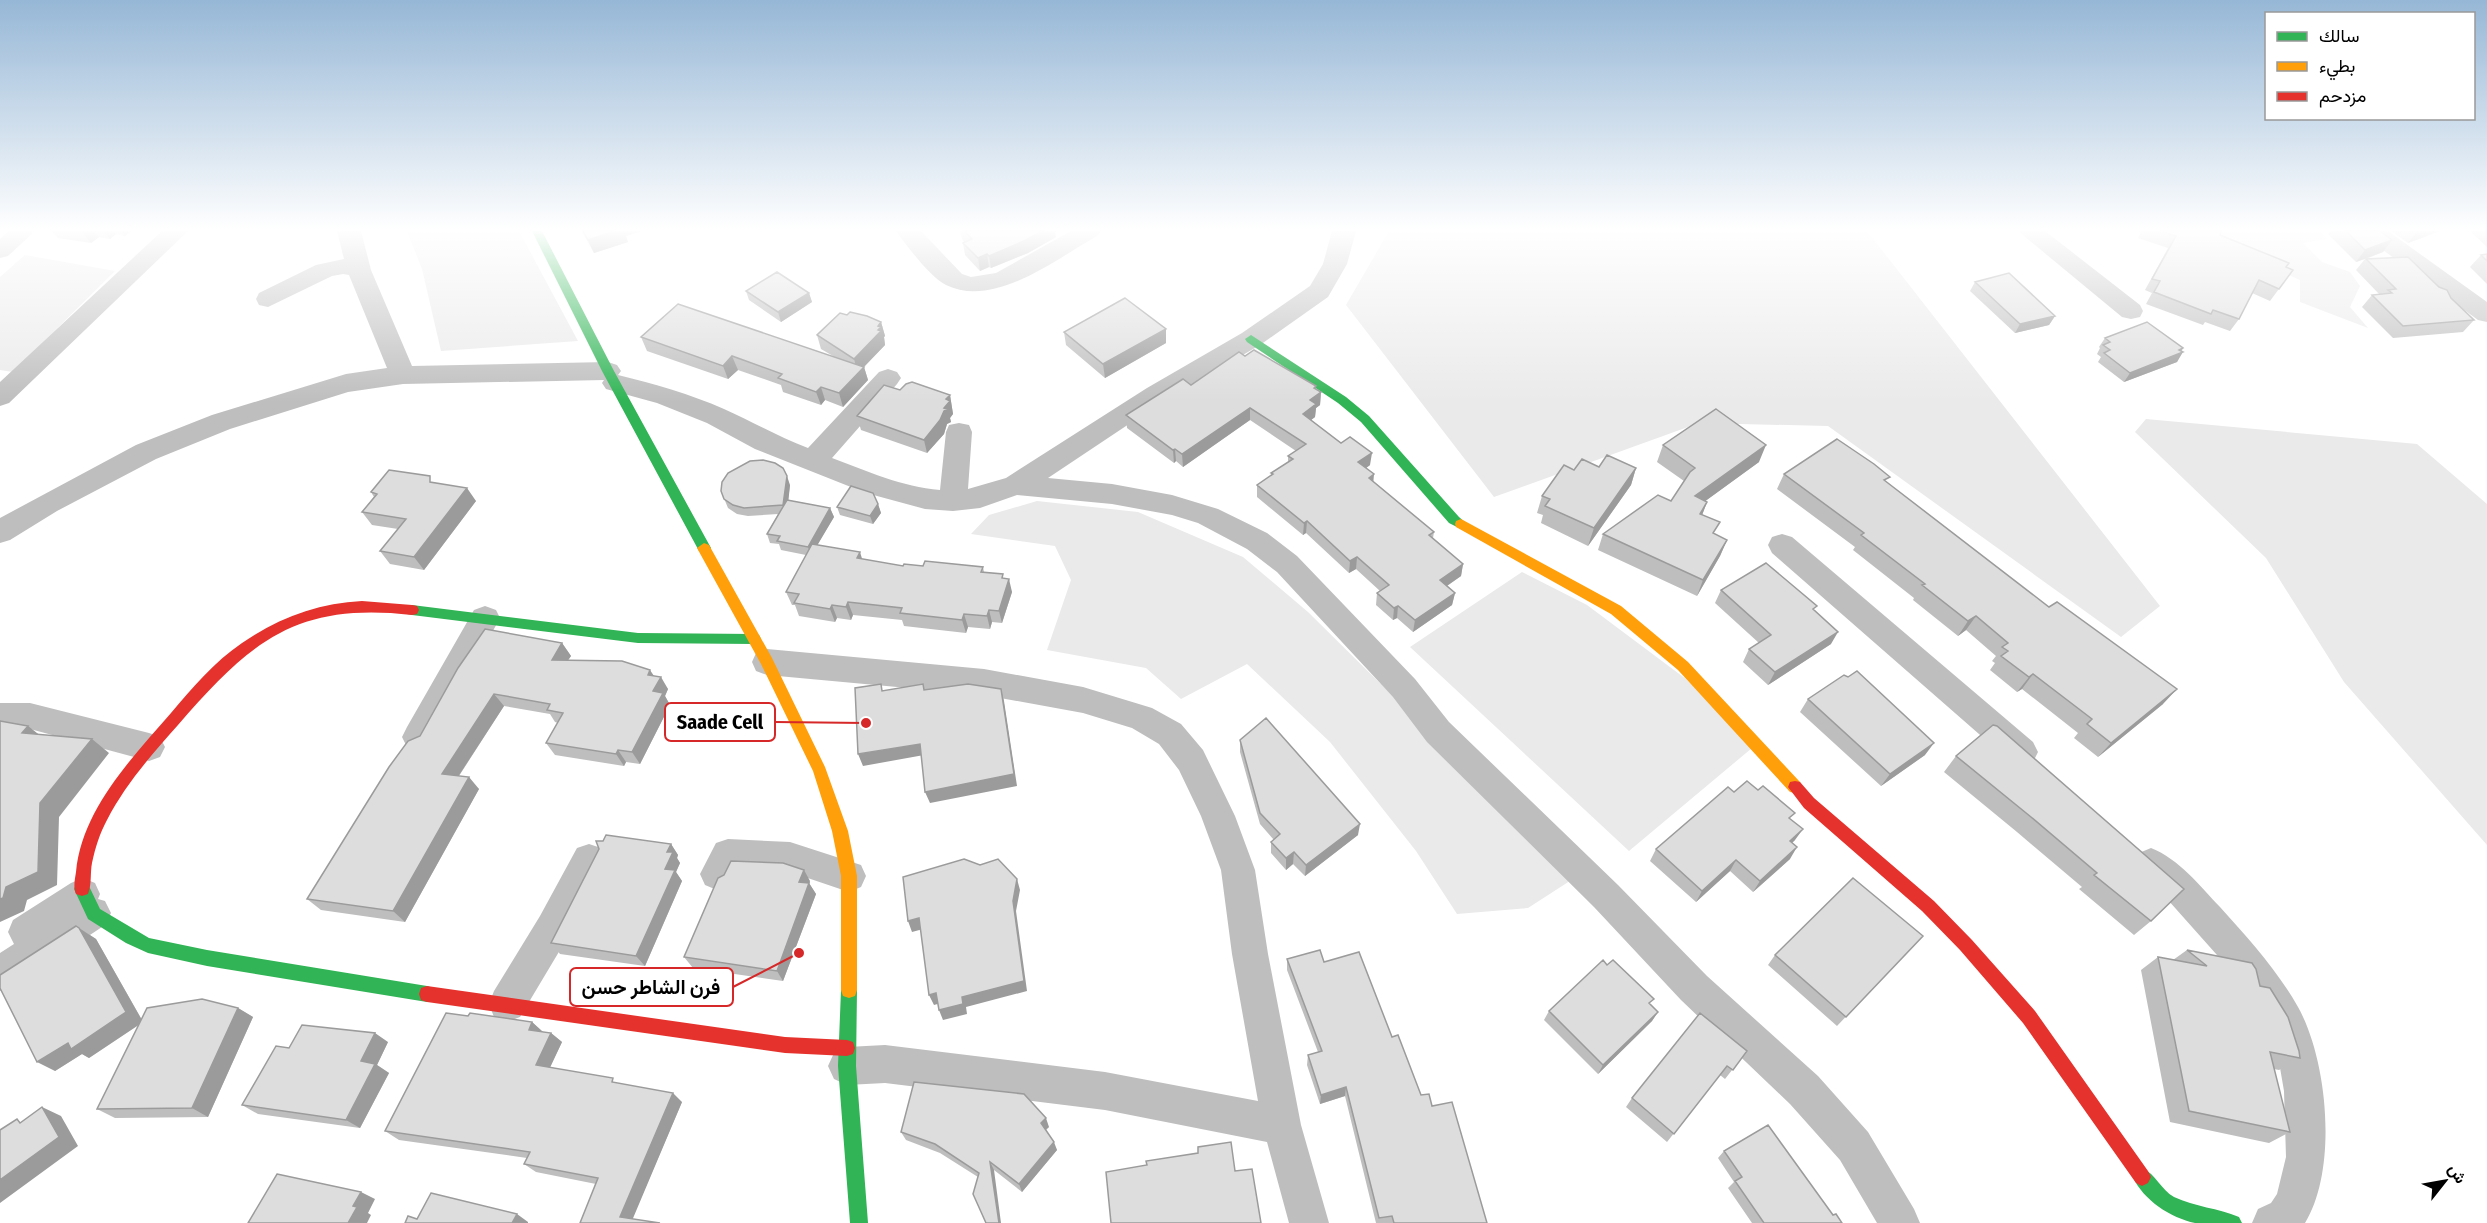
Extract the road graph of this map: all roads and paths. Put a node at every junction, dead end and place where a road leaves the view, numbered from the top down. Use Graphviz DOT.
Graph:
graph roads {
  1 [pos="115,288"];
  2 [pos="289,288"];
  3 [pos="367,288"];
  4 [pos="566,288"];
  5 [pos="1321,288"];
  6 [pos="2103,288"];
  7 [pos="2451,288"];
  8 [pos="268,299"];
  9 [pos="2131,310"];
  10 [pos="2487,314"];
  11 [pos="1251,339"];
  12 [pos="403,375"];
  13 [pos="612,377"];
  14 [pos="888,378"];
  15 [pos="0,397"];
  16 [pos="959,432"];
  17 [pos="813,461"];
  18 [pos="1016,485"];
  19 [pos="953,501"];
  20 [pos="0,532"];
  21 [pos="1782,545"];
  22 [pos="485,618"];
  23 [pos="760,650"];
  24 [pos="0,716"];
  25 [pos="418,737"];
  26 [pos="149,747"];
  27 [pos="2044,772"];
  28 [pos="2126,842"];
  29 [pos="589,859"];
  30 [pos="717,874"];
  31 [pos="849,876"];
  32 [pos="88,903"];
  33 [pos="0,950"];
  34 [pos="0,974"];
  35 [pos="507,1004"];
  36 [pos="847,1057"];
  37 [pos="1282,1125"];
  38 [pos="859,1223"];
  39 [pos="1309,1223"];
  40 [pos="1900,1223"];
  41 [pos="2233,1223"];
  42 [pos="2272,1223"];
  1 -- 15 [label="street"];
  2 -- 8 [label="street"];
  3 -- 12 [label="street"];
  4 -- 13 [label="street"];
  5 -- 11 [label="street"];
  6 -- 9 [label="street"];
  7 -- 10 [label="street"];
  11 -- 18 [label="street"];
  11 -- 41 [label="street"];
  12 -- 13 [label="street"];
  12 -- 20 [label="street"];
  13 -- 17 [label="street"];
  13 -- 23 [label="street"];
  14 -- 17 [label="street"];
  16 -- 19 [label="street"];
  17 -- 19 [label="street"];
  18 -- 19 [label="street"];
  18 -- 40 [label="street"];
  21 -- 27 [label="street"];
  22 -- 23 [label="street"];
  22 -- 25 [label="street"];
  22 -- 26 [label="street"];
  23 -- 31 [label="street"];
  23 -- 37 [label="street"];
  24 -- 26 [label="street"];
  26 -- 32 [label="street"];
  28 -- 42 [label="street"];
  29 -- 35 [label="street"];
  30 -- 31 [label="street"];
  31 -- 36 [label="street"];
  32 -- 33 [label="street"];
  32 -- 34 [label="street"];
  32 -- 35 [label="street"];
  35 -- 36 [label="street"];
  36 -- 37 [label="street"];
  36 -- 38 [label="street"];
  37 -- 39 [label="street"];
}
